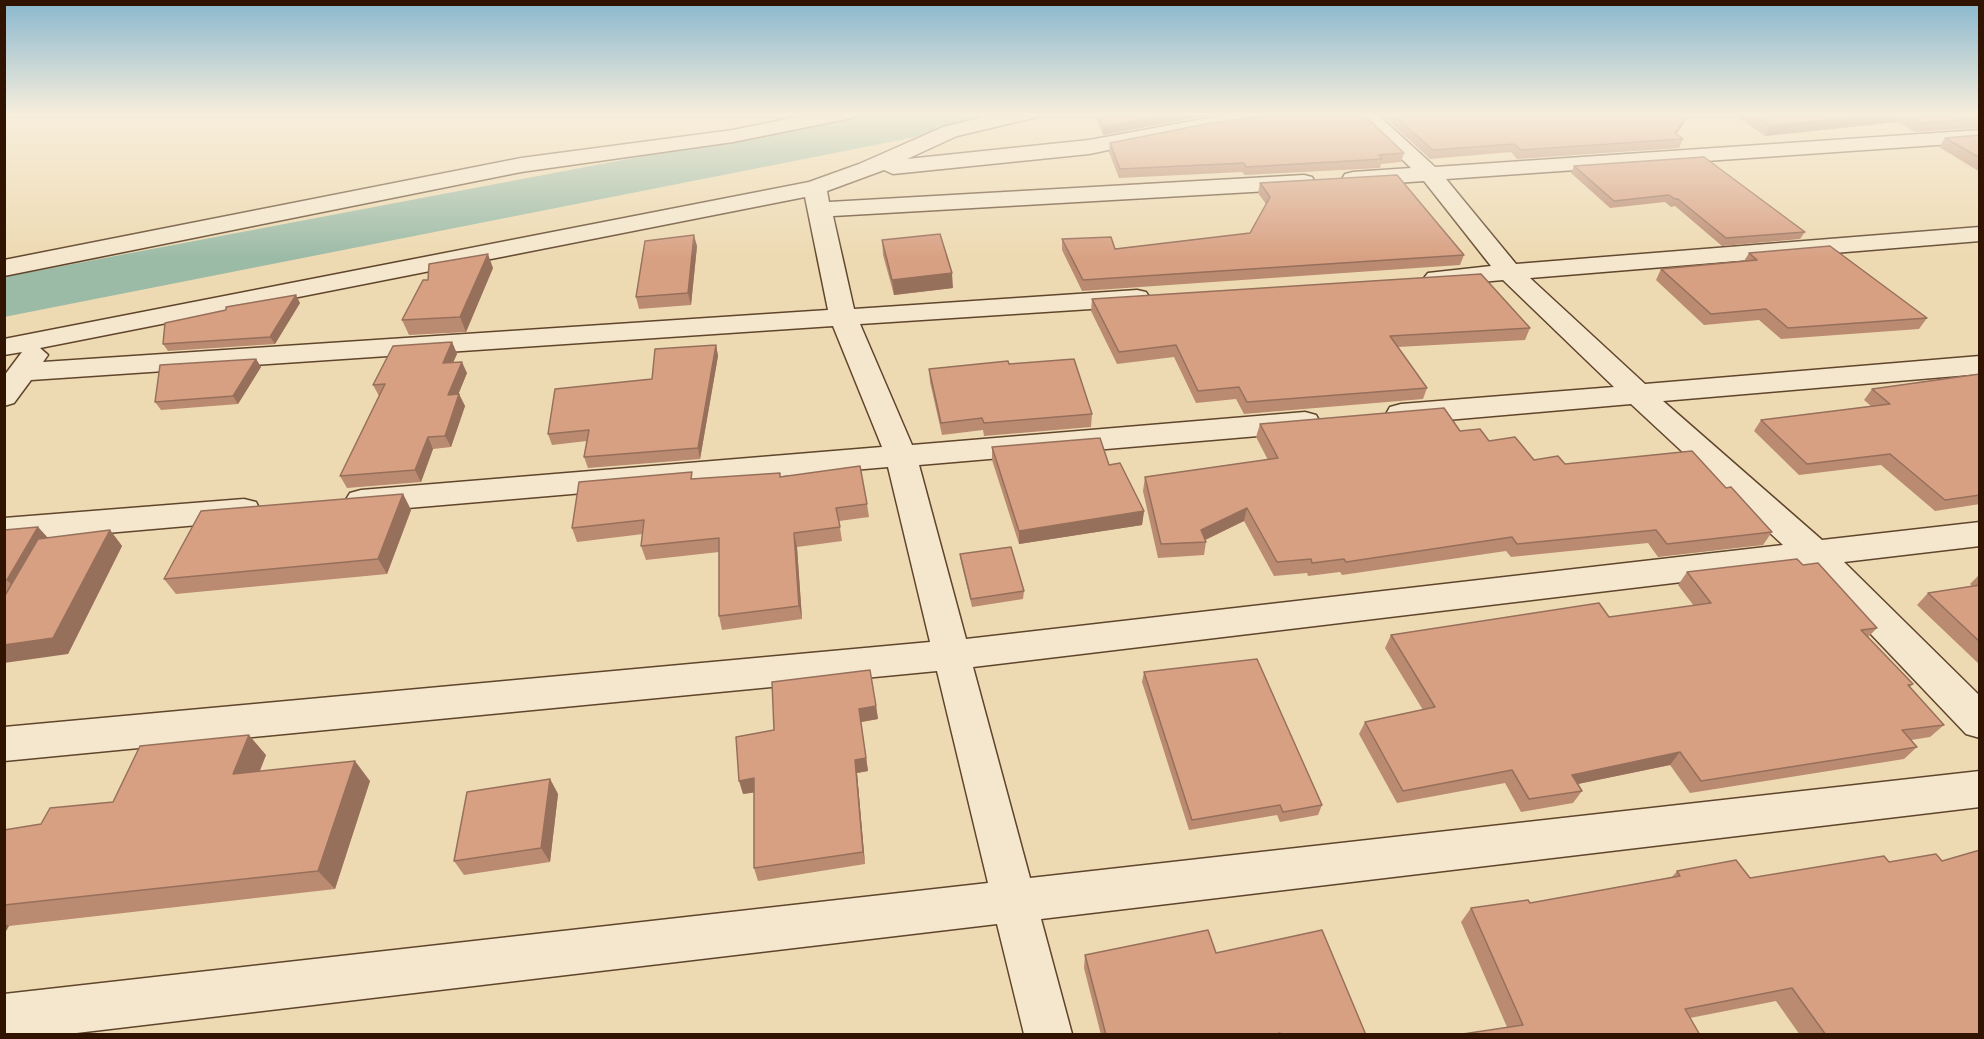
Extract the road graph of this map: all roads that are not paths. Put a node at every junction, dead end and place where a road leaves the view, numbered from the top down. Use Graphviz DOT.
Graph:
graph roads {
  1 [pos="548,161"];
  2 [pos="883,161"];
  3 [pos="943,161"];
  4 [pos="1416,161"];
  5 [pos="1611,161"];
  6 [pos="867,169"];
  7 [pos="1430,174"];
  8 [pos="817,199"];
  9 [pos="1980,234"];
  10 [pos="4,268"];
  11 [pos="1510,273"];
  12 [pos="1414,279"];
  13 [pos="1164,296"];
  14 [pos="843,317"];
  15 [pos="46,338"];
  16 [pos="4,346"];
  17 [pos="1980,365"];
  18 [pos="22,372"];
  19 [pos="1638,394"];
  20 [pos="4,397"];
  21 [pos="1377,416"];
  22 [pos="1329,420"];
  23 [pos="901,456"];
  24 [pos="327,504"];
  25 [pos="268,508"];
  26 [pos="4,530"];
  27 [pos="1980,534"];
  28 [pos="1814,553"];
  29 [pos="952,655"];
  30 [pos="1980,722"];
  31 [pos="4,744"];
  32 [pos="1980,789"];
  33 [pos="1014,899"];
  34 [pos="4,1018"];
  35 [pos="1048,1035"];
  1 -- 10 [label="street"];
  2 -- 6 [label="street"];
  3 -- 6 [label="street"];
  4 -- 7 [label="street"];
  5 -- 7 [label="street"];
  6 -- 8 [label="street"];
  7 -- 8 [label="street"];
  7 -- 11 [label="street"];
  8 -- 14 [label="street"];
  8 -- 15 [label="street"];
  9 -- 11 [label="street"];
  11 -- 12 [label="street"];
  11 -- 19 [label="street"];
  13 -- 14 [label="street"];
  14 -- 18 [label="street"];
  14 -- 23 [label="street"];
  15 -- 16 [label="street"];
  15 -- 18 [label="street"];
  17 -- 19 [label="street"];
  18 -- 20 [label="street"];
  19 -- 21 [label="street"];
  19 -- 28 [label="street"];
  22 -- 23 [label="street"];
  23 -- 24 [label="street"];
  23 -- 29 [label="street"];
  25 -- 26 [label="street"];
  27 -- 28 [label="street"];
  28 -- 29 [label="street"];
  28 -- 30 [label="street"];
  29 -- 31 [label="street"];
  29 -- 33 [label="street"];
  32 -- 33 [label="street"];
  33 -- 34 [label="street"];
  33 -- 35 [label="street"];
}
